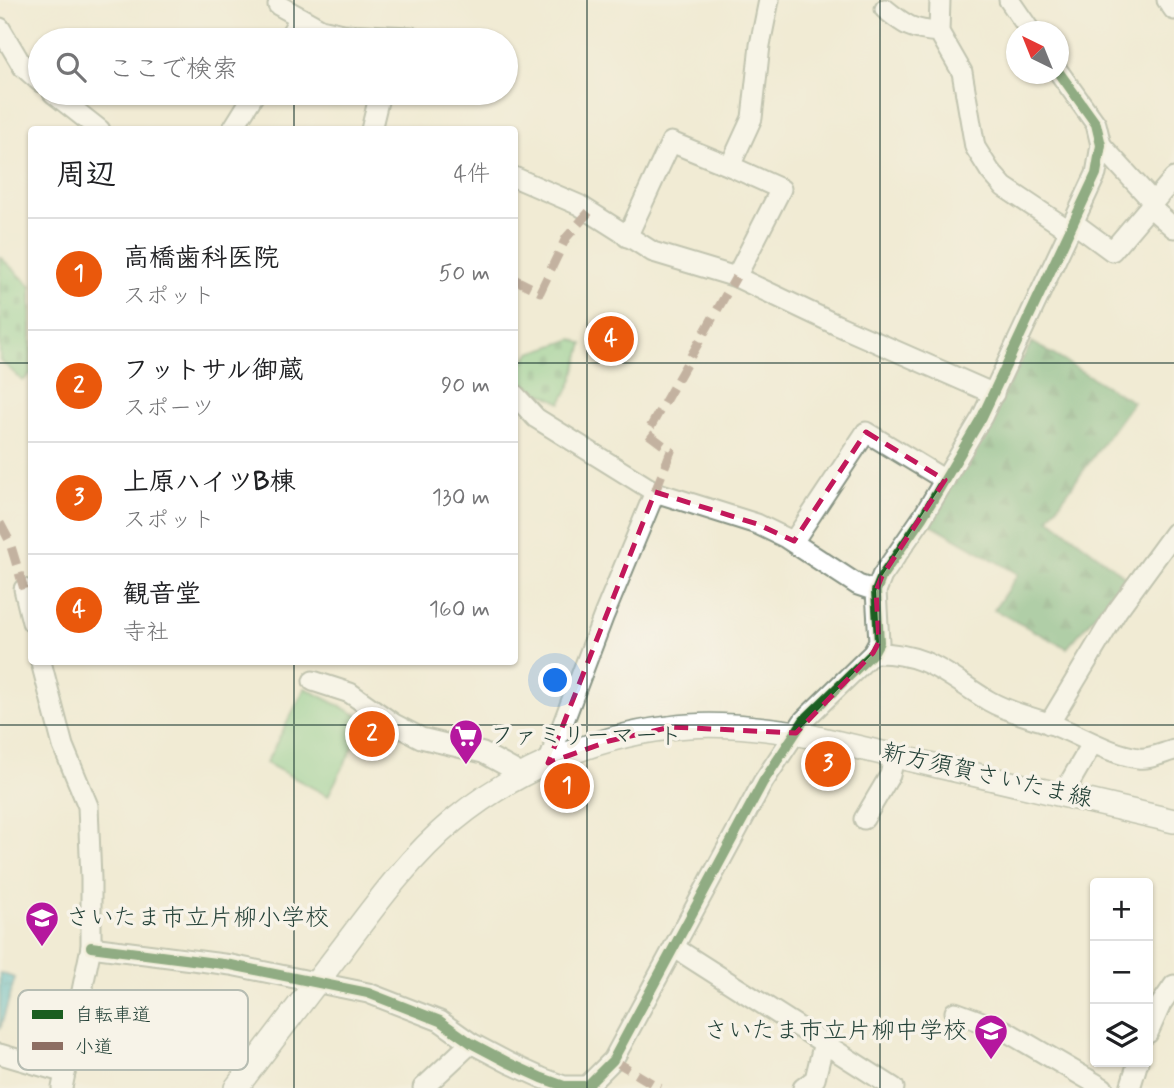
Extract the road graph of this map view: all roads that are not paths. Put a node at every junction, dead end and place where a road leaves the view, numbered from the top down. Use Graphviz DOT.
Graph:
graph roads {
  1 [pos="769,0"];
  2 [pos="940,0"];
  3 [pos="1009,0"];
  4 [pos="1167,0"];
  5 [pos="278,5"];
  6 [pos="885,9"];
  7 [pos="1174,10"];
  8 [pos="300,18"];
  9 [pos="1023,21"];
  10 [pos="0,28"];
  11 [pos="294,28"];
  12 [pos="319,28"];
  13 [pos="939,32"];
  14 [pos="28,71"];
  15 [pos="1068,84"];
  16 [pos="69,105"];
  17 [pos="248,105"];
  18 [pos="377,105"];
  19 [pos="95,126"];
  20 [pos="234,126"];
  21 [pos="372,126"];
  22 [pos="1101,145"];
  23 [pos="730,166"];
  24 [pos="1174,178"];
  25 [pos="518,179"];
  26 [pos="1152,205"];
  27 [pos="1072,227"];
  28 [pos="1174,228"];
  29 [pos="627,237"];
  30 [pos="736,277"];
  31 [pos="994,394"];
  32 [pos="518,398"];
  33 [pos="945,480"];
  34 [pos="655,492"];
  35 [pos="1174,533"];
  36 [pos="793,542"];
  37 [pos="24,589"];
  38 [pos="876,591"];
  39 [pos="28,606"];
  40 [pos="873,653"];
  41 [pos="42,665"];
  42 [pos="313,681"];
  43 [pos="1049,724"];
  44 [pos="796,733"];
  45 [pos="1091,744"];
  46 [pos="1174,750"];
  47 [pos="895,755"];
  48 [pos="548,763"];
  49 [pos="523,775"];
  50 [pos="1063,794"];
  51 [pos="864,819"];
  52 [pos="1174,821"];
  53 [pos="91,947"];
  54 [pos="675,947"];
  55 [pos="317,982"];
  56 [pos="1174,985"];
  57 [pos="82,990"];
  58 [pos="955,1012"];
  59 [pos="1153,1022"];
  60 [pos="824,1042"];
  61 [pos="471,1043"];
  62 [pos="0,1054"];
  63 [pos="18,1061"];
  64 [pos="1136,1067"];
  65 [pos="39,1070"];
  66 [pos="64,1080"];
  67 [pos="236,1088"];
  68 [pos="423,1088"];
  69 [pos="803,1088"];
  70 [pos="894,1088"];
  71 [pos="1103,1088"];
  72 [pos="1130,1088"];
  1 -- 23 [label="street"];
  2 -- 13 [label="street"];
  3 -- 9 [label="street"];
  4 -- 7 [label="street"];
  5 -- 8 [label="street"];
  6 -- 13 [label="street"];
  8 -- 11 [label="street"];
  8 -- 12 [label="street"];
  10 -- 14 [label="street"];
  13 -- 27 [label="street"];
  15 -- 22 [label="street"];
  16 -- 19 [label="street"];
  17 -- 20 [label="street"];
  18 -- 21 [label="street"];
  22 -- 26 [label="street"];
  22 -- 27 [label="street"];
  23 -- 29 [label="street"];
  23 -- 30 [label="street"];
  24 -- 26 [label="street"];
  25 -- 29 [label="street"];
  26 -- 27 [label="street"];
  26 -- 28 [label="street"];
  27 -- 31 [label="street"];
  29 -- 30 [label="street"];
  30 -- 31 [label="street"];
  31 -- 33 [label="street"];
  32 -- 34 [label="street"];
  33 -- 36 [label="street"];
  33 -- 38 [label="street"];
  34 -- 36 [label="street"];
  34 -- 48 [label="street"];
  35 -- 43 [label="street"];
  36 -- 38 [label="street"];
  37 -- 39 [label="street"];
  38 -- 40 [label="street"];
  40 -- 43 [label="street"];
  40 -- 44 [label="street"];
  41 -- 53 [label="street"];
  42 -- 49 [label="street"];
  43 -- 45 [label="street"];
  44 -- 47 [label="main road, 新方須賀さいたま線"];
  44 -- 48 [label="main road, 新方須賀さいたま線"];
  44 -- 54 [label="street"];
  45 -- 46 [label="street"];
  45 -- 50 [label="street"];
  47 -- 50 [label="main road, 新方須賀さいたま線"];
  47 -- 51 [label="street"];
  48 -- 49 [label="main road, 新方須賀さいたま線"];
  49 -- 55 [label="main road, 新方須賀さいたま線"];
  50 -- 52 [label="main road, 新方須賀さいたま線"];
  53 -- 55 [label="street"];
  53 -- 57 [label="street"];
  54 -- 60 [label="street"];
  54 -- 61 [label="street"];
  55 -- 61 [label="street"];
  55 -- 67 [label="main road, 新方須賀さいたま線"];
  56 -- 59 [label="street"];
  58 -- 71 [label="street"];
  60 -- 69 [label="street"];
  60 -- 70 [label="street"];
  61 -- 68 [label="street"];
  62 -- 63 [label="street"];
  64 -- 72 [label="street"];
  65 -- 66 [label="street"];
}
